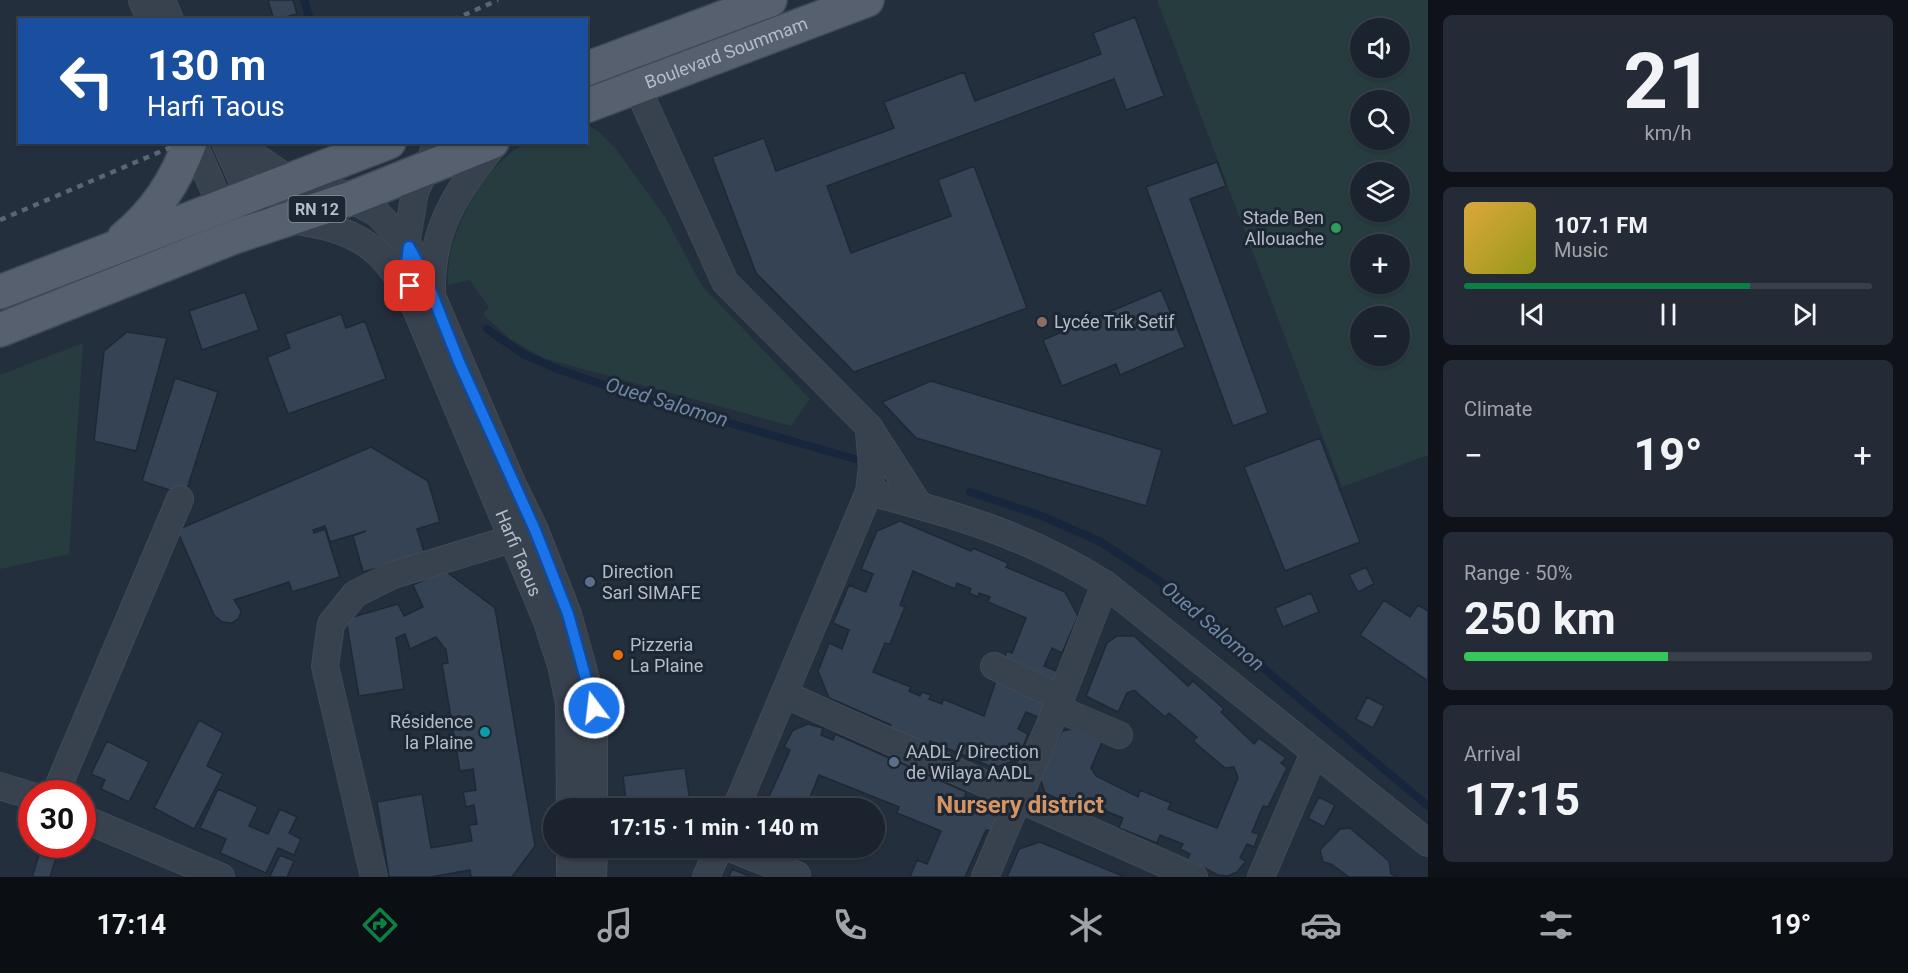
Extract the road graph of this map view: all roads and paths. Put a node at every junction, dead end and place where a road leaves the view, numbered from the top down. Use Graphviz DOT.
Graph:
graph roads {
  1 [pos="142,0"];
  2 [pos="162,0"];
  3 [pos="770,0"];
  4 [pos="867,0"];
  5 [pos="149,18"];
  6 [pos="169,18"];
  7 [pos="588,68"];
  8 [pos="637,87"];
  9 [pos="588,105"];
  10 [pos="191,144"];
  11 [pos="193,144"];
  12 [pos="225,144"];
  13 [pos="237,144"];
  14 [pos="384,144"];
  15 [pos="485,144"];
  16 [pos="493,144"];
  17 [pos="431,156"];
  18 [pos="290,180"];
  19 [pos="352,198"];
  20 [pos="236,202"];
  21 [pos="260,228"];
  22 [pos="120,245"];
  23 [pos="409,247"];
  24 [pos="0,292"];
  25 [pos="424,302"];
  26 [pos="0,330"];
  27 [pos="868,427"];
  28 [pos="869,492"];
  29 [pos="180,499"];
  30 [pos="919,505"];
  31 [pos="511,539"];
  32 [pos="1105,584"];
  33 [pos="994,666"];
  34 [pos="784,694"];
  35 [pos="1059,703"];
  36 [pos="1119,735"];
  37 [pos="1314,753"];
  38 [pos="61,780"];
  39 [pos="0,786"];
  40 [pos="18,791"];
  41 [pos="570,798"];
  42 [pos="594,798"];
  43 [pos="739,798"];
  44 [pos="1017,800"];
  45 [pos="96,824"];
  46 [pos="1428,843"];
  47 [pos="570,858"];
  48 [pos="594,858"];
  49 [pos="715,858"];
  50 [pos="755,858"];
  51 [pos="797,875"];
  52 [pos="220,877"];
  53 [pos="374,877"];
  54 [pos="570,877"];
  55 [pos="593,877"];
  56 [pos="706,877"];
  57 [pos="985,877"];
  58 [pos="1194,877"];
  59 [pos="1261,877"];
  1 -- 5 [label="street"];
  2 -- 6 [label="street"];
  3 -- 7 [label="main road, Boulevard Soummam"];
  4 -- 8 [label="main road, Boulevard Soummam"];
  8 -- 9 [label="main road, Boulevard Soummam"];
  8 -- 27 [label="street"];
  10 -- 22 [label="main road"];
  11 -- 20 [label="street"];
  12 -- 20 [label="street"];
  13 -- 18 [label="street"];
  14 -- 18 [label="main road, RN 12"];
  15 -- 17 [label="main road, RN 12"];
  16 -- 25 [label="street, Harfi Taous"];
  17 -- 19 [label="main road, RN 12"];
  17 -- 23 [label="street, Harfi Taous"];
  18 -- 19 [label="street, Harfi Taous"];
  18 -- 20 [label="main road, RN 12"];
  19 -- 21 [label="main road, RN 12"];
  19 -- 23 [label="street, Harfi Taous"];
  20 -- 21 [label="street"];
  20 -- 22 [label="main road, RN 12"];
  21 -- 25 [label="street, Harfi Taous"];
  21 -- 26 [label="main road, RN 12"];
  22 -- 24 [label="main road, RN 12"];
  23 -- 25 [label="street, Harfi Taous"];
  25 -- 31 [label="street, Harfi Taous"];
  25 -- 42 [label="street, Harfi Taous"];
  27 -- 28 [label="street"];
  27 -- 30 [label="street"];
  28 -- 30 [label="street"];
  28 -- 34 [label="street"];
  29 -- 38 [label="street"];
  30 -- 32 [label="street"];
  31 -- 41 [label="street, Harfi Taous"];
  31 -- 53 [label="street"];
  32 -- 35 [label="street"];
  32 -- 37 [label="street"];
  33 -- 35 [label="street"];
  34 -- 43 [label="street"];
  34 -- 44 [label="street"];
  35 -- 36 [label="street"];
  35 -- 44 [label="street"];
  37 -- 46 [label="street"];
  37 -- 59 [label="street"];
  39 -- 40 [label="street"];
  44 -- 57 [label="street"];
  44 -- 58 [label="street"];
  45 -- 52 [label="street"];
  47 -- 54 [label="street"];
  48 -- 55 [label="street"];
  49 -- 56 [label="street"];
  50 -- 51 [label="street"];
}
